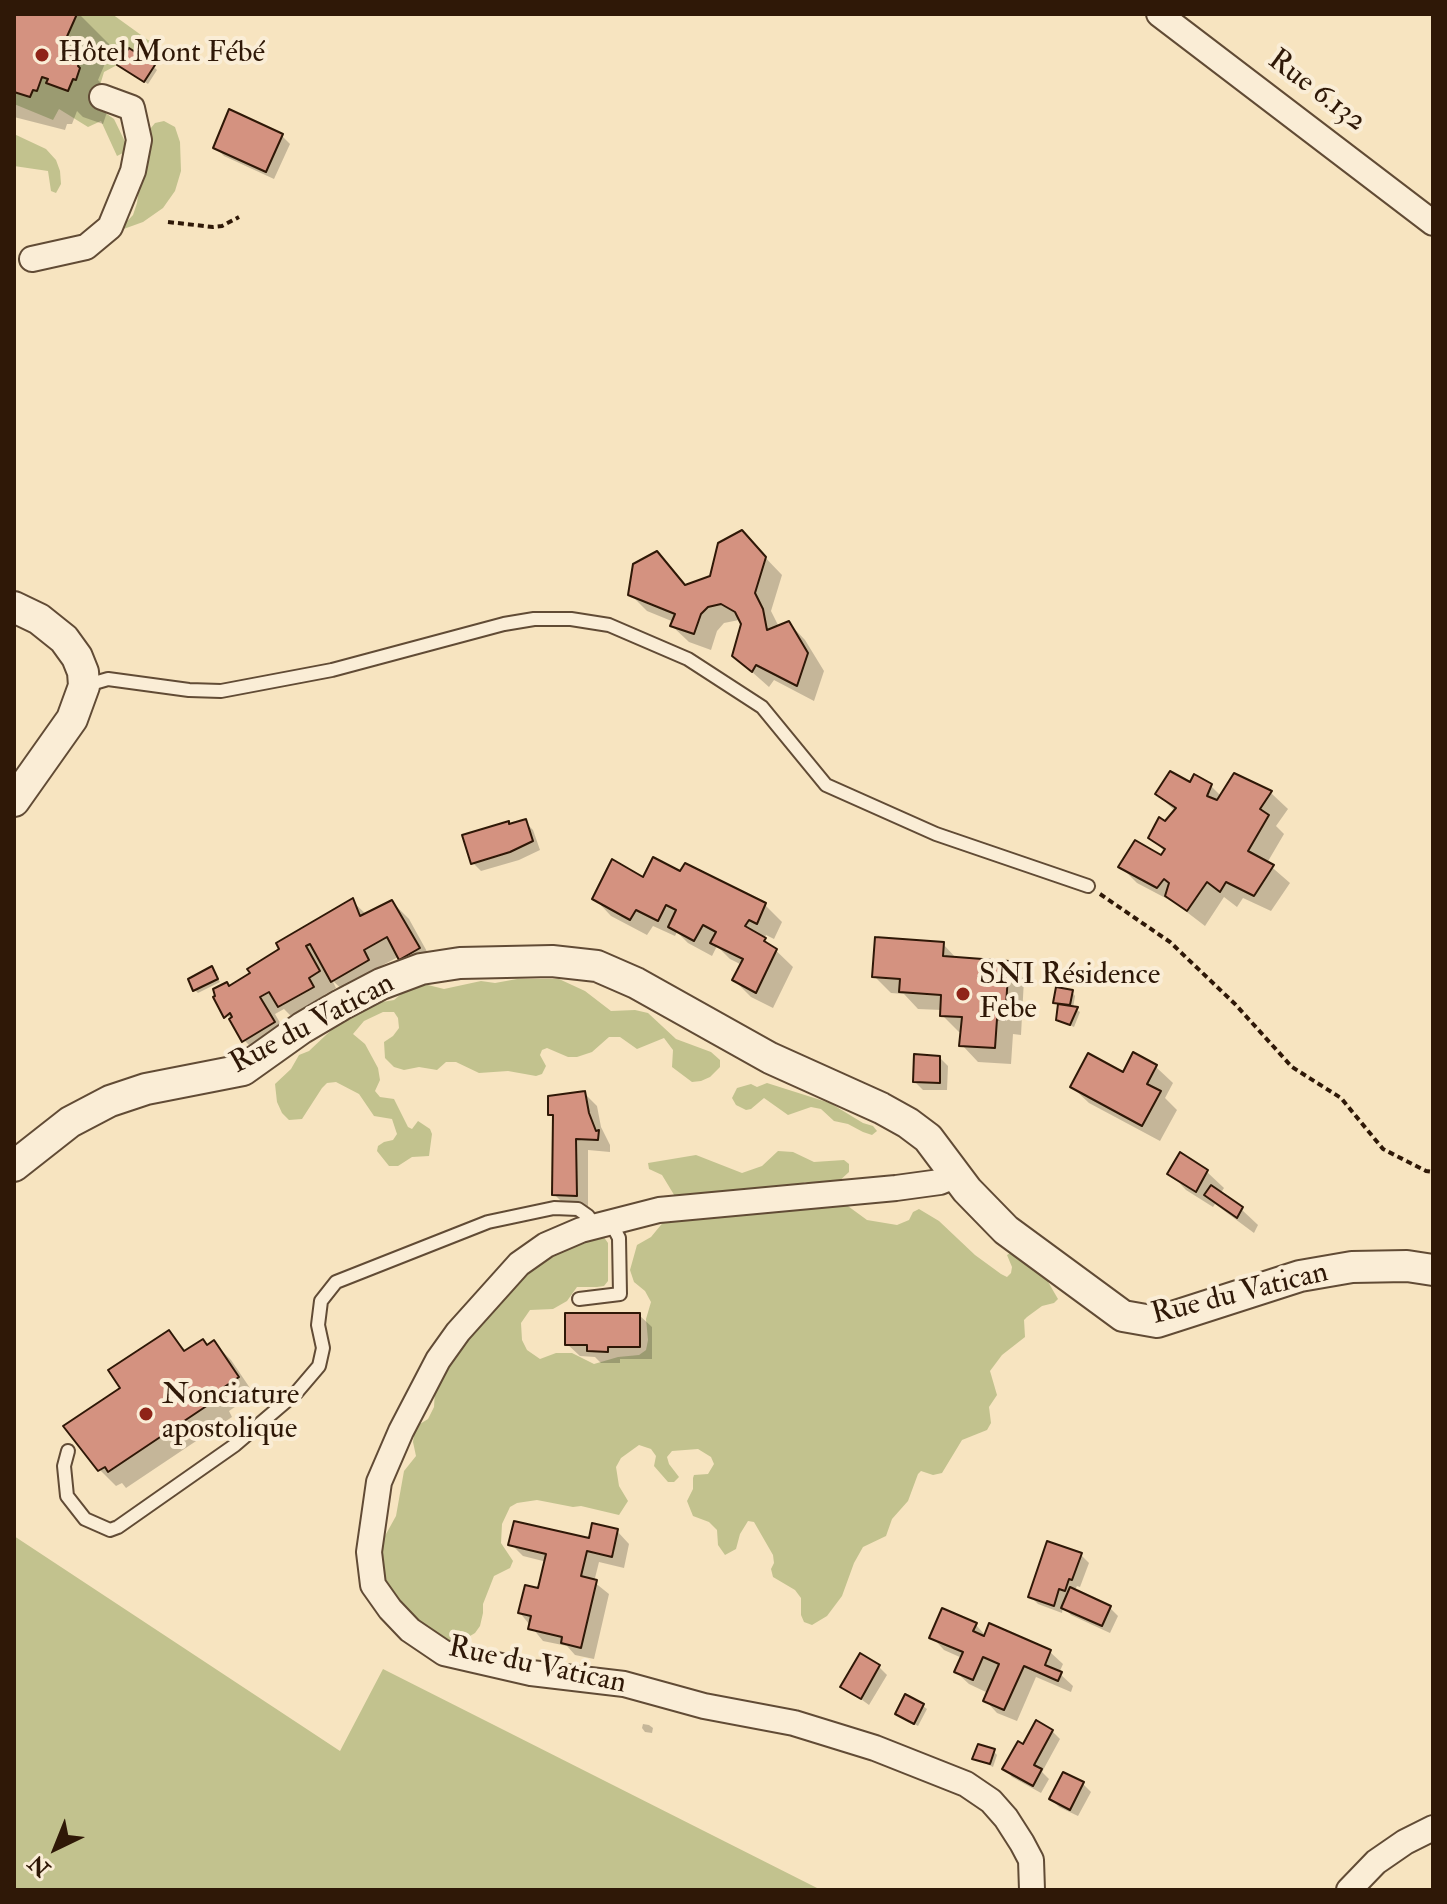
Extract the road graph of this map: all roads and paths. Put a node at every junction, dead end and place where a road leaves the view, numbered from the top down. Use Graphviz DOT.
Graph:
graph roads {
  1 [pos="1159,14"];
  2 [pos="102,97"];
  3 [pos="239,217"];
  4 [pos="168,222"];
  5 [pos="1433,223"];
  6 [pos="32,259"];
  7 [pos="14,607"];
  8 [pos="84,686"];
  9 [pos="14,801"];
  10 [pos="1088,886"];
  11 [pos="14,1166"];
  12 [pos="1433,1172"];
  13 [pos="957,1175"];
  14 [pos="603,1223"];
  15 [pos="1433,1270"];
  16 [pos="579,1299"];
  17 [pos="68,1451"];
  18 [pos="1433,1828"];
  19 [pos="1032,1890"];
  20 [pos="1349,1890"];
  1 -- 5 [label="street, Rue 6.132"];
  2 -- 6 [label="street"];
  3 -- 4 [label="path"];
  7 -- 8 [label="street"];
  8 -- 9 [label="street"];
  8 -- 10 [label="lane"];
  10 -- 12 [label="path"];
  11 -- 13 [label="street, Rue du Vatican"];
  13 -- 14 [label="street, Rue du Vatican"];
  13 -- 15 [label="street, Rue du Vatican"];
  14 -- 16 [label="lane"];
  14 -- 17 [label="lane"];
  14 -- 19 [label="street, Rue du Vatican"];
  18 -- 20 [label="street"];
}
